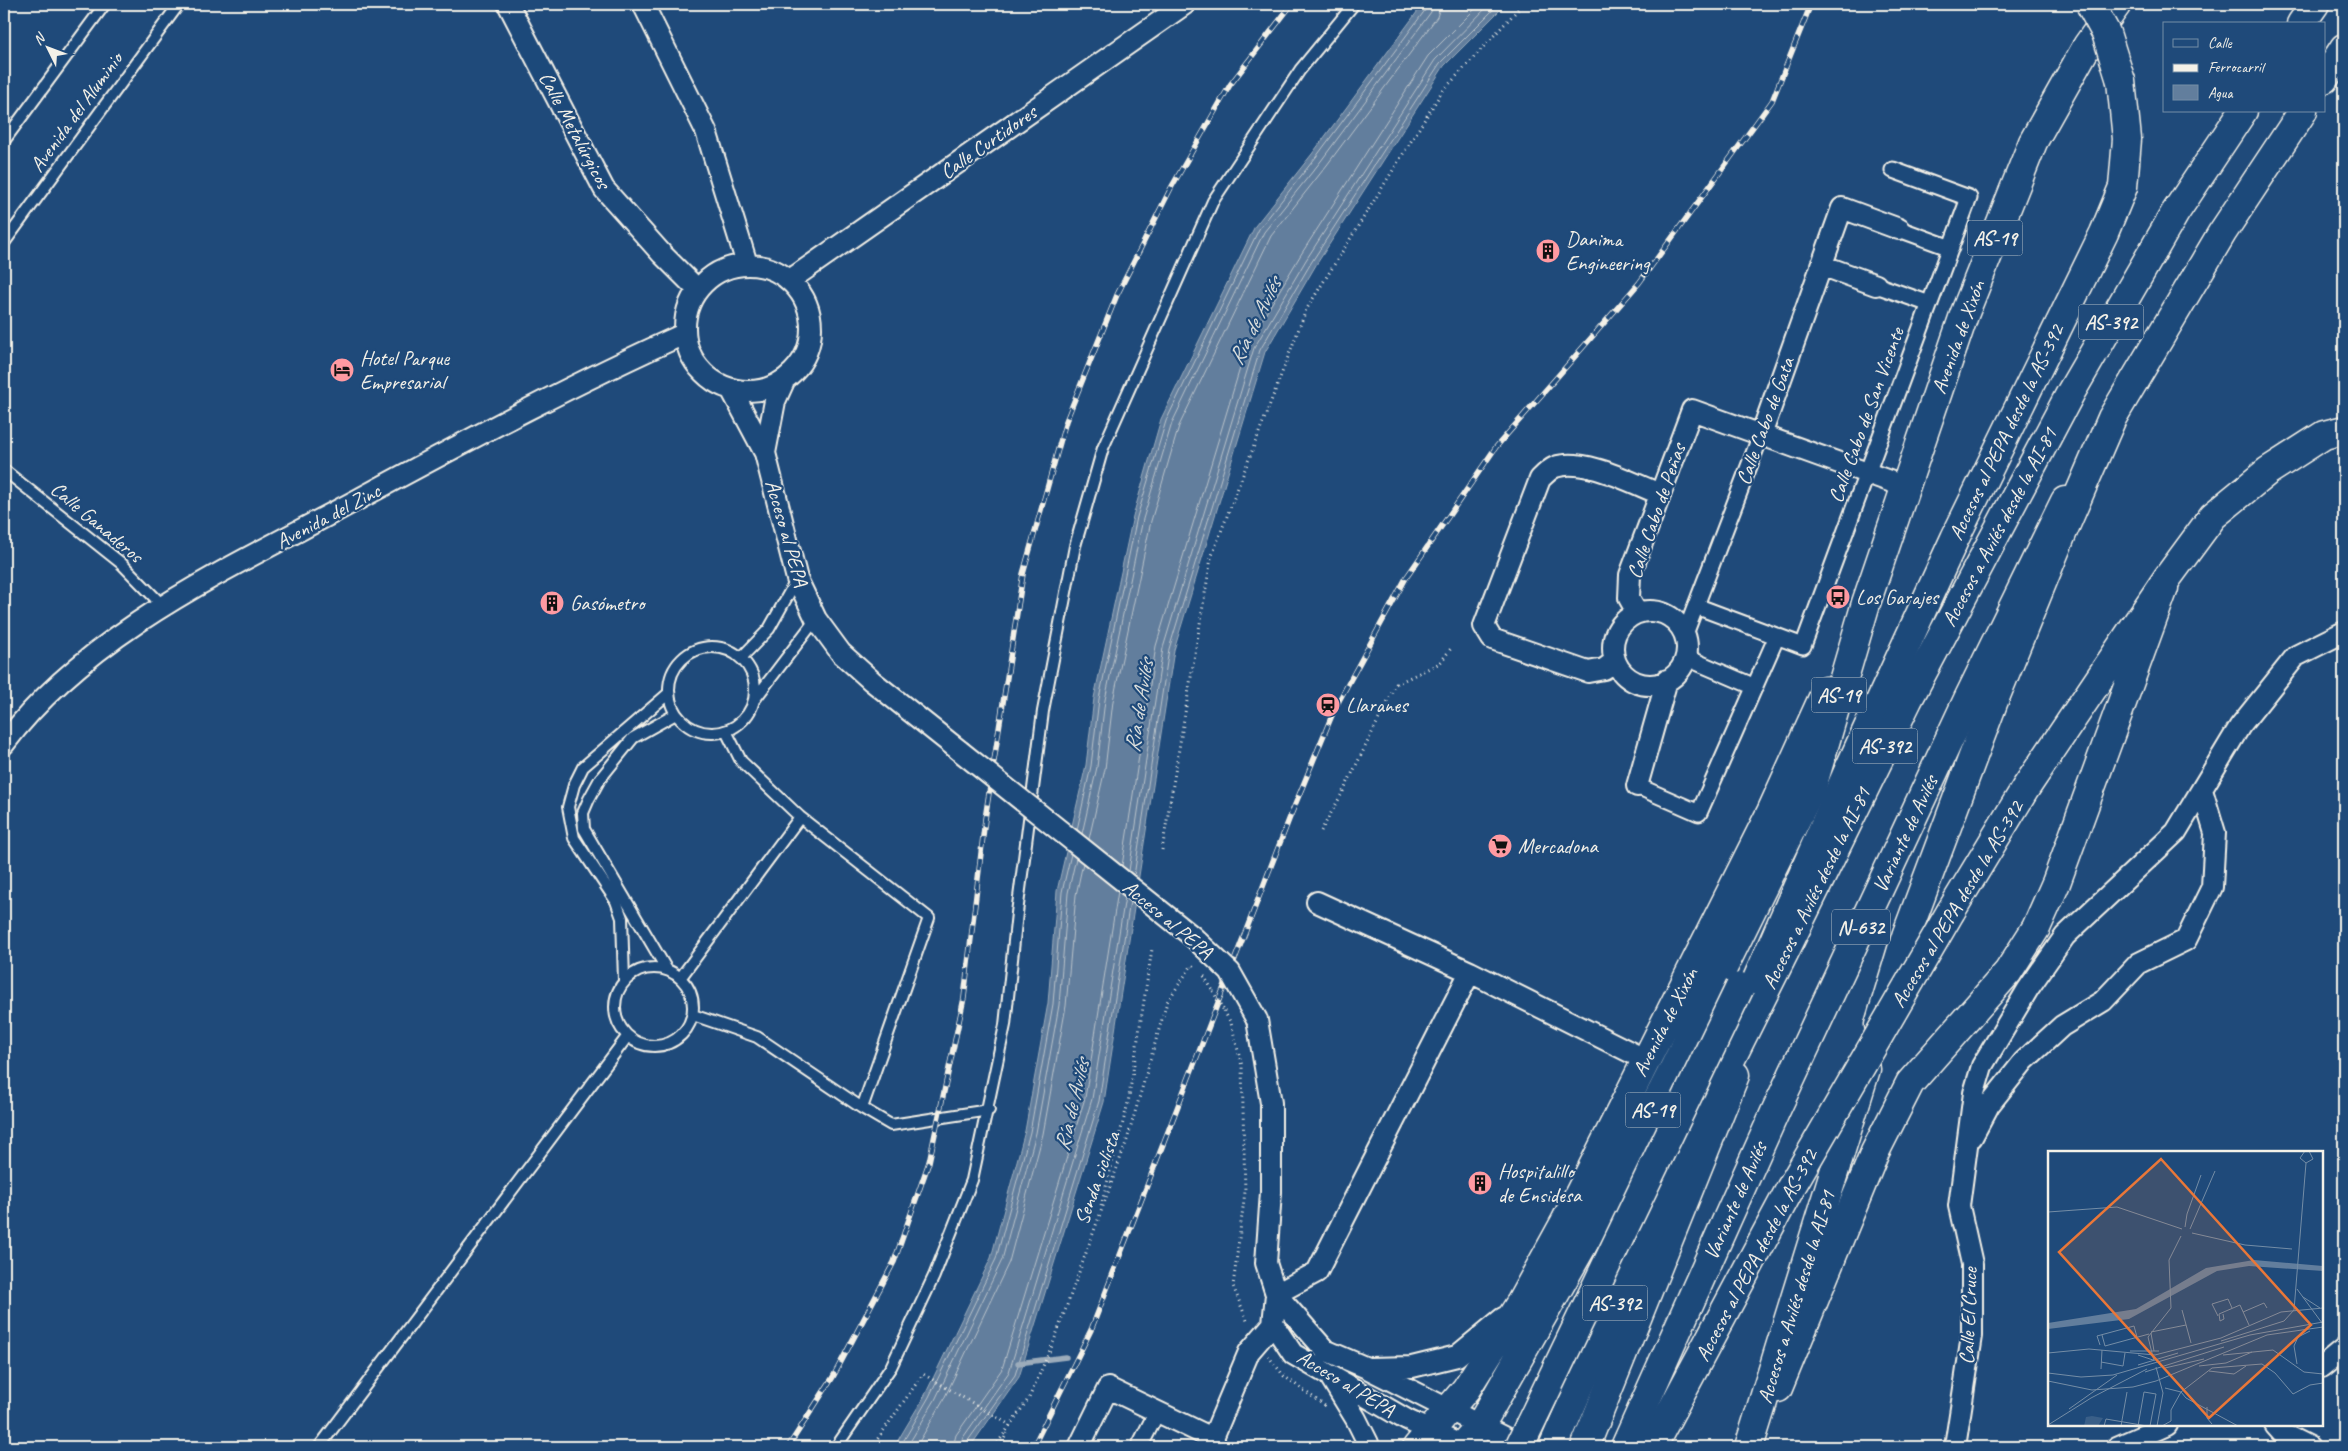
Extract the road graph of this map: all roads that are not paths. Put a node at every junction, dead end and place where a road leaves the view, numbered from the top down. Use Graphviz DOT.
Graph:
graph roads {
  1 [pos="106,4"];
  2 [pos="179,4"];
  3 [pos="508,4"];
  4 [pos="642,4"];
  5 [pos="1185,4"];
  6 [pos="1354,4"];
  7 [pos="2090,4"];
  8 [pos="2117,4"];
  9 [pos="2315,4"];
  10 [pos="2303,22"];
  11 [pos="2344,48"];
  12 [pos="2326,76"];
  13 [pos="2242,112"];
  14 [pos="2302,112"];
  15 [pos="4,142"];
  16 [pos="1893,170"];
  17 [pos="1899,229"];
  18 [pos="4,243"];
  19 [pos="1951,248"];
  20 [pos="747,264"];
  21 [pos="1821,265"];
  22 [pos="790,280"];
  23 [pos="1876,285"];
  24 [pos="697,289"];
  25 [pos="1930,304"];
  26 [pos="684,334"];
  27 [pos="785,379"];
  28 [pos="731,389"];
  29 [pos="2112,418"];
  30 [pos="2344,430"];
  31 [pos="1761,435"];
  32 [pos="766,453"];
  33 [pos="4,470"];
  34 [pos="1867,473"];
  35 [pos="1906,487"];
  36 [pos="1660,494"];
  37 [pos="797,579"];
  38 [pos="2164,588"];
  39 [pos="1866,603"];
  40 [pos="163,606"];
  41 [pos="1696,606"];
  42 [pos="1637,612"];
  43 [pos="816,619"];
  44 [pos="2344,632"];
  45 [pos="1685,634"];
  46 [pos="1777,636"];
  47 [pos="1685,657"];
  48 [pos="741,658"];
  49 [pos="1615,661"];
  50 [pos="1667,680"];
  51 [pos="1755,687"];
  52 [pos="669,693"];
  53 [pos="755,699"];
  54 [pos="676,714"];
  55 [pos="726,732"];
  56 [pos="4,744"];
  57 [pos="1849,769"];
  58 [pos="1637,786"];
  59 [pos="2202,790"];
  60 [pos="800,817"];
  61 [pos="1317,902"];
  62 [pos="1784,953"];
  63 [pos="667,970"];
  64 [pos="1470,972"];
  65 [pos="681,977"];
  66 [pos="624,980"];
  67 [pos="693,1015"];
  68 [pos="627,1037"];
  69 [pos="1646,1060"];
  70 [pos="862,1108"];
  71 [pos="989,1110"];
  72 [pos="1966,1150"];
  73 [pos="1668,1185"];
  74 [pos="1276,1294"];
  75 [pos="1521,1302"];
  76 [pos="1273,1324"];
  77 [pos="2344,1349"];
  78 [pos="2323,1366"];
  79 [pos="1367,1368"];
  80 [pos="1330,1376"];
  81 [pos="1450,1410"];
  82 [pos="1157,1412"];
  83 [pos="2165,1426"];
  84 [pos="2276,1426"];
  85 [pos="1588,1438"];
  86 [pos="1424,1439"];
  87 [pos="1467,1442"];
  88 [pos="1212,1443"];
  89 [pos="1634,1446"];
  90 [pos="319,1447"];
  91 [pos="836,1447"];
  92 [pos="1078,1447"];
  93 [pos="1139,1447"];
  94 [pos="1367,1447"];
  95 [pos="1519,1447"];
  96 [pos="1523,1447"];
  97 [pos="1553,1447"];
  98 [pos="1749,1447"];
  99 [pos="1754,1447"];
  100 [pos="1955,1447"];
  101 [pos="2117,1447"];
  102 [pos="2309,1447"];
  1 -- 15 [label="lane, Avenida del Aluminio"];
  2 -- 18 [label="lane, Avenida del Aluminio"];
  3 -- 24 [label="street, Calle Metalúrgicos"];
  4 -- 20 [label="street"];
  5 -- 22 [label="street, Calle Curtidores"];
  6 -- 71 [label="lane"];
  7 -- 57 [label="main road, Accesos al PEPA desde la AS-392, bridge"];
  8 -- 35 [label="main road, Avenida de Xixón / AS-19"];
  9 -- 10 [label="main road"];
  11 -- 12 [label="main road"];
  13 -- 62 [label="main road, Accesos a Avilés desde la AI-81 / AS-392"];
  14 -- 29 [label="main road, Accesos a Avilés desde la AI-81 / AS-392"];
  16 -- 19 [label="street, Calle Cabo de San Vicente"];
  17 -- 19 [label="street"];
  17 -- 21 [label="street, Calle Cabo de Gata"];
  19 -- 25 [label="street, Calle Cabo de San Vicente"];
  20 -- 22 [label="street"];
  20 -- 24 [label="street"];
  21 -- 23 [label="street"];
  21 -- 31 [label="street, Calle Cabo de Gata"];
  22 -- 27 [label="street"];
  23 -- 25 [label="street"];
  24 -- 26 [label="street"];
  25 -- 34 [label="street, Calle Cabo de San Vicente"];
  26 -- 28 [label="street"];
  26 -- 40 [label="street, Avenida del Zinc"];
  27 -- 28 [label="street"];
  27 -- 32 [label="street"];
  28 -- 32 [label="street"];
  29 -- 89 [label="main road, Variante de Avilés / N-632"];
  29 -- 98 [label="main road, Accesos a Avilés desde la AI-81 / AS-392"];
  30 -- 89 [label="main road, Accesos al PEPA desde la AS-392, bridge"];
  31 -- 34 [label="street"];
  31 -- 36 [label="street, Calle Cabo de Peñas"];
  31 -- 41 [label="street, Calle Cabo de Gata"];
  32 -- 37 [label="street, Acceso al PEPA"];
  33 -- 40 [label="lane, Calle Ganaderos"];
  34 -- 35 [label="street"];
  34 -- 46 [label="street, Calle Cabo de San Vicente"];
  35 -- 39 [label="main road, Avenida de Xixón / AS-19"];
  36 -- 42 [label="street, Calle Cabo de Peñas"];
  36 -- 49 [label="street"];
  37 -- 43 [label="street, Acceso al PEPA"];
  37 -- 48 [label="lane"];
  38 -- 99 [label="main road"];
  39 -- 69 [label="main road, Avenida de Xixón / AS-19"];
  39 -- 87 [label="main road, Avenida de Xixón / AS-19"];
  40 -- 56 [label="street, Avenida del Zinc"];
  41 -- 45 [label="street, Calle Cabo de Gata"];
  41 -- 46 [label="street"];
  42 -- 45 [label="street"];
  42 -- 49 [label="street"];
  43 -- 53 [label="lane"];
  43 -- 74 [label="street, Acceso al PEPA, bridge"];
  44 -- 59 [label="street, Calle El Cruce"];
  45 -- 47 [label="street"];
  46 -- 51 [label="street"];
  47 -- 50 [label="street"];
  47 -- 51 [label="street"];
  48 -- 52 [label="lane"];
  48 -- 53 [label="lane"];
  49 -- 50 [label="street"];
  50 -- 58 [label="street"];
  51 -- 58 [label="street"];
  52 -- 54 [label="lane"];
  52 -- 66 [label="lane"];
  53 -- 55 [label="lane"];
  54 -- 55 [label="lane"];
  54 -- 63 [label="lane"];
  55 -- 60 [label="lane"];
  57 -- 73 [label="main road, Accesos al PEPA desde la AS-392"];
  57 -- 95 [label="main road, Accesos al PEPA desde la AS-392, bridge"];
  59 -- 72 [label="street, Calle El Cruce"];
  59 -- 72 [label="street"];
  60 -- 65 [label="lane"];
  60 -- 70 [label="lane"];
  61 -- 64 [label="street"];
  62 -- 73 [label="main road, Accesos a Avilés desde la AI-81 / AS-392"];
  62 -- 85 [label="main road"];
  63 -- 65 [label="lane"];
  63 -- 66 [label="lane"];
  64 -- 69 [label="street"];
  64 -- 74 [label="street"];
  65 -- 67 [label="lane"];
  66 -- 68 [label="lane"];
  67 -- 68 [label="lane"];
  67 -- 70 [label="lane"];
  68 -- 90 [label="lane"];
  69 -- 75 [label="main road, Avenida de Xixón / AS-19"];
  70 -- 71 [label="lane"];
  71 -- 91 [label="lane"];
  72 -- 100 [label="street, Calle El Cruce"];
  73 -- 97 [label="main road, Accesos a Avilés desde la AI-81 / AS-392"];
  74 -- 76 [label="street, Acceso al PEPA"];
  74 -- 79 [label="street"];
  75 -- 79 [label="street"];
  75 -- 81 [label="main road, Avenida de Xixón / AS-19"];
  76 -- 80 [label="street, Acceso al PEPA"];
  76 -- 88 [label="street"];
  77 -- 78 [label="street"];
  79 -- 81 [label="street"];
  80 -- 86 [label="street, Acceso al PEPA"];
  80 -- 94 [label="street"];
  81 -- 86 [label="main road, Avenida de Xixón / AS-19"];
  81 -- 87 [label="street"];
  82 -- 88 [label="street"];
  82 -- 92 [label="street"];
  82 -- 93 [label="street"];
  83 -- 101 [label="street"];
  84 -- 102 [label="street"];
  86 -- 87 [label="street, Acceso al PEPA"];
  87 -- 96 [label="street"];
}
